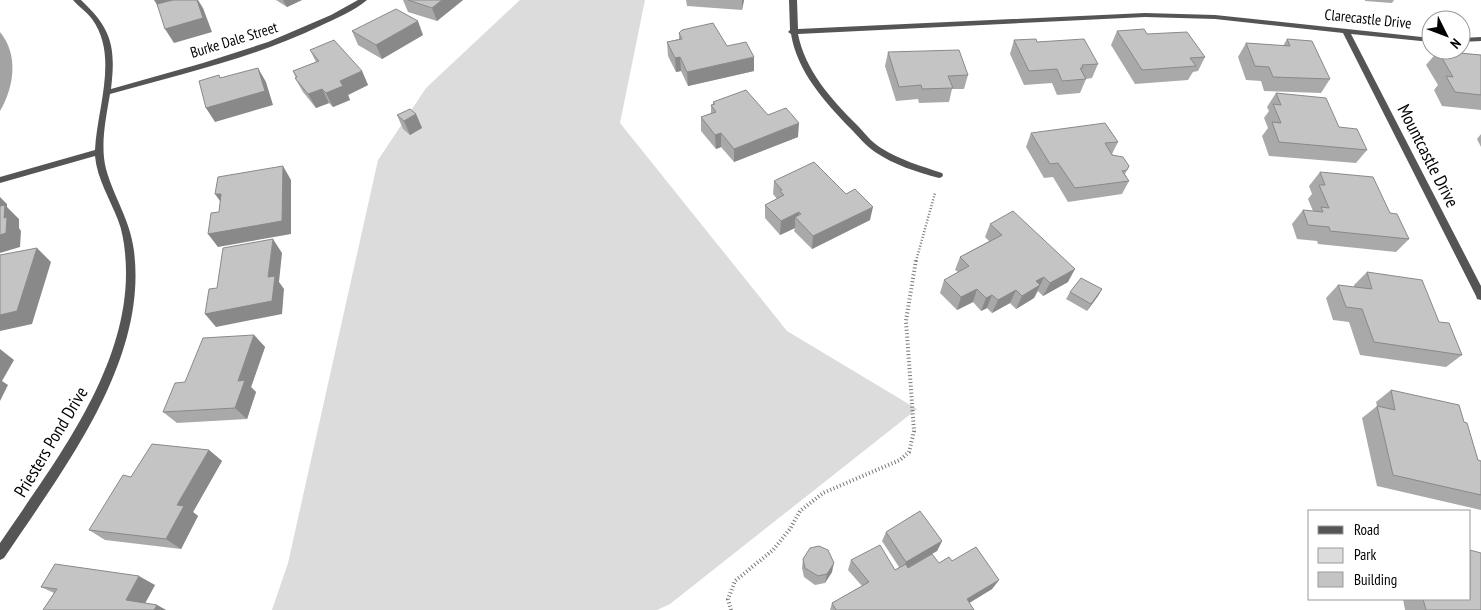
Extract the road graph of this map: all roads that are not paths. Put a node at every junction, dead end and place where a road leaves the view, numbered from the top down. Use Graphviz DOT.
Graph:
graph roads {
  1 [pos="77,0"];
  2 [pos="362,0"];
  3 [pos="793,0"];
  4 [pos="1346,31"];
  5 [pos="792,32"];
  6 [pos="1421,39"];
  7 [pos="108,92"];
  8 [pos="98,152"];
  9 [pos="939,175"];
  10 [pos="0,180"];
  11 [pos="1481,296"];
  12 [pos="0,554"];
  1 -- 7 [label="street, Priesters Pond Drive"];
  2 -- 7 [label="street, Burke Dale Street"];
  3 -- 5 [label="street"];
  4 -- 5 [label="street, Clarecastle Drive"];
  4 -- 6 [label="street, Clarecastle Drive"];
  4 -- 11 [label="street, Mountcastle Drive"];
  5 -- 9 [label="street"];
  7 -- 8 [label="street, Priesters Pond Drive"];
  8 -- 10 [label="street"];
  8 -- 12 [label="street, Priesters Pond Drive"];
}
